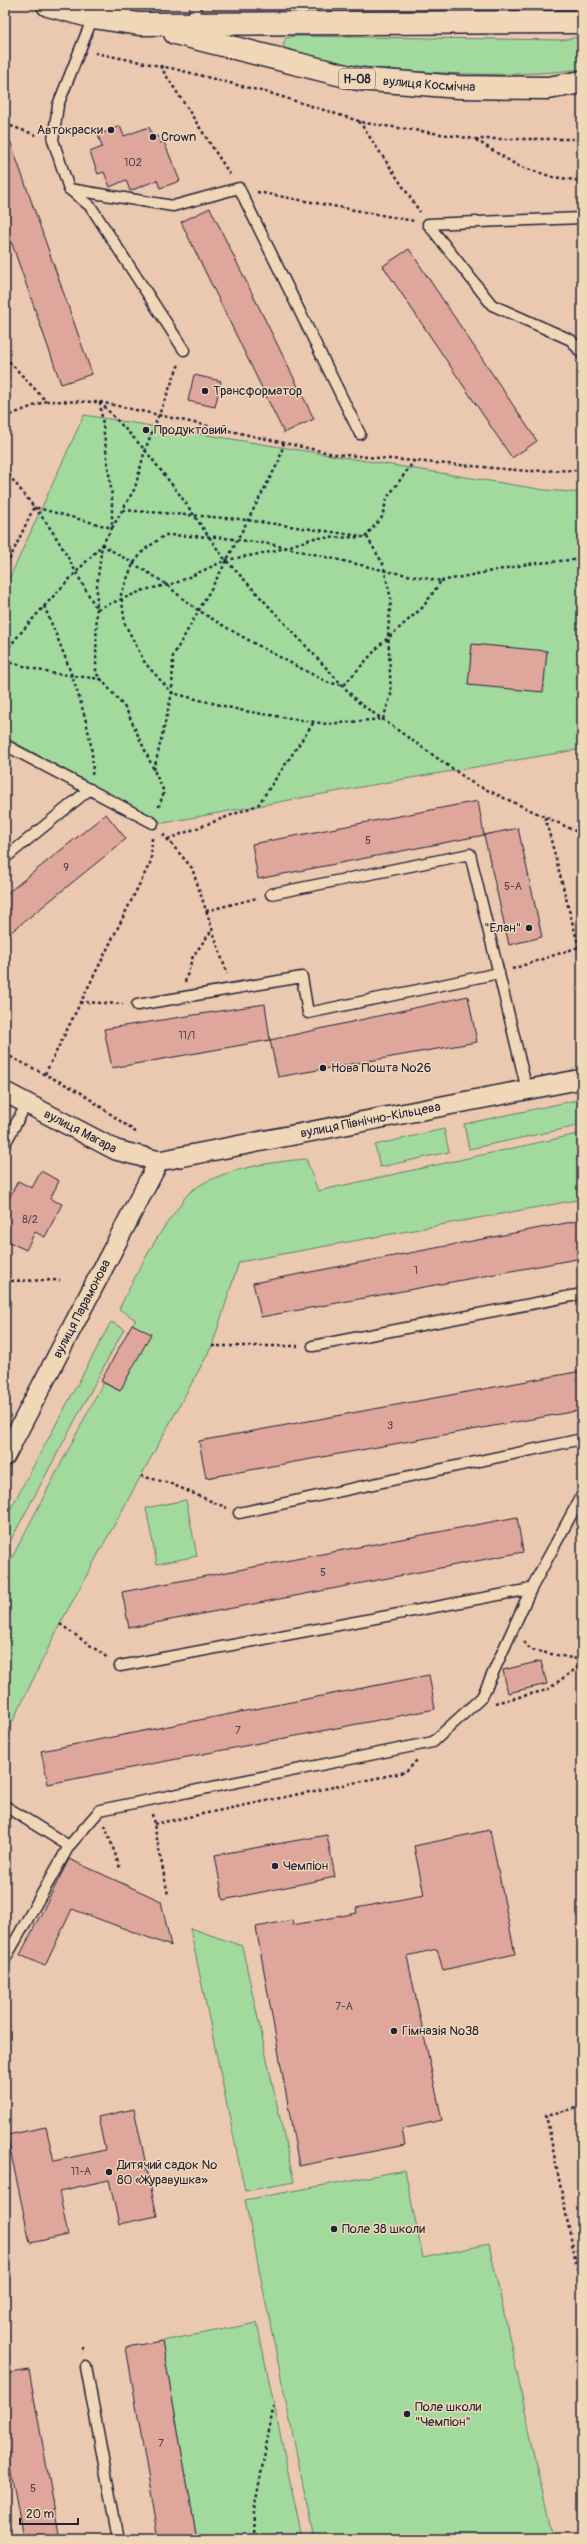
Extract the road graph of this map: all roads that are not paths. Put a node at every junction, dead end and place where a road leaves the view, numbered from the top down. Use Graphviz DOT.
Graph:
graph roads {
  1 [pos="48,5"];
  2 [pos="194,15"];
  3 [pos="93,17"];
  4 [pos="130,17"];
  5 [pos="582,22"];
  6 [pos="582,82"];
  7 [pos="69,189"];
  8 [pos="582,218"];
  9 [pos="184,350"];
  10 [pos="582,354"];
  11 [pos="360,434"];
  12 [pos="5,745"];
  13 [pos="90,789"];
  14 [pos="153,823"];
  15 [pos="5,858"];
  16 [pos="271,894"];
  17 [pos="499,973"];
  18 [pos="137,1005"];
  19 [pos="582,1079"];
  20 [pos="527,1090"];
  21 [pos="5,1092"];
  22 [pos="26,1103"];
  23 [pos="5,1144"];
  24 [pos="159,1161"];
  25 [pos="582,1294"];
  26 [pos="313,1346"];
  27 [pos="582,1439"];
  28 [pos="5,1456"];
  29 [pos="582,1495"];
  30 [pos="239,1513"];
  31 [pos="531,1589"];
  32 [pos="120,1666"];
  33 [pos="5,1806"];
  34 [pos="69,1846"];
  35 [pos="5,1959"];
  36 [pos="86,2367"];
  37 [pos="118,2539"];
  1 -- 3 [label="main road, вулиця Космічна / Н-08"];
  2 -- 4 [label="main road, вулиця Космічна / Н-08"];
  2 -- 5 [label="main road, вулиця Космічна / Н-08"];
  3 -- 4 [label="main road, вулиця Космічна / Н-08"];
  3 -- 7 [label="lane"];
  4 -- 6 [label="main road, вулиця Космічна / Н-08"];
  7 -- 9 [label="lane"];
  7 -- 11 [label="lane"];
  8 -- 10 [label="lane"];
  12 -- 13 [label="lane"];
  13 -- 14 [label="lane"];
  13 -- 15 [label="lane"];
  16 -- 17 [label="lane"];
  17 -- 18 [label="lane"];
  17 -- 20 [label="lane"];
  19 -- 20 [label="street, вулиця Північно-Кільцева"];
  20 -- 24 [label="street, вулиця Північно-Кільцева"];
  21 -- 22 [label="street, вулиця Магара"];
  22 -- 23 [label="lane"];
  22 -- 24 [label="street, вулиця Магара"];
  24 -- 28 [label="street, вулиця Парамонова"];
  25 -- 26 [label="lane"];
  27 -- 30 [label="lane"];
  29 -- 31 [label="lane"];
  31 -- 32 [label="lane"];
  31 -- 34 [label="lane"];
  33 -- 34 [label="lane"];
  34 -- 35 [label="lane"];
  36 -- 37 [label="lane"];
}
